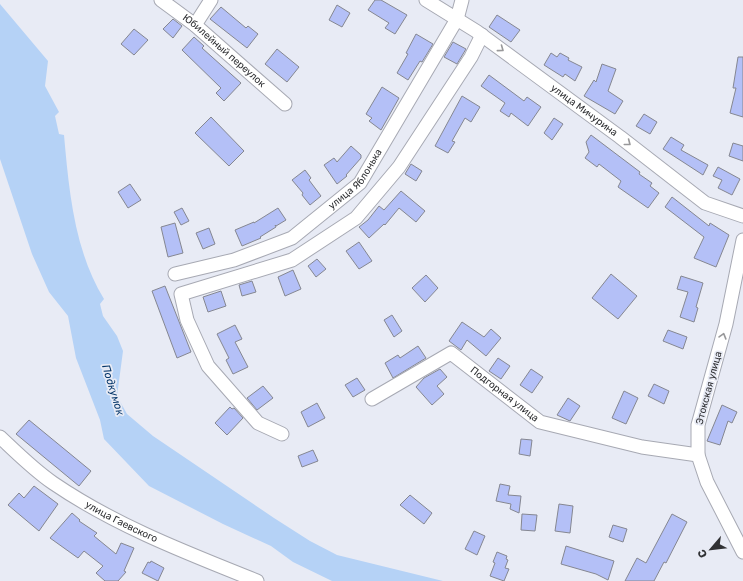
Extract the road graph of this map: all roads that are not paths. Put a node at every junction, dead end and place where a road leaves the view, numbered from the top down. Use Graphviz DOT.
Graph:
graph roads {
  1 [pos="161,0"];
  2 [pos="211,0"];
  3 [pos="426,0"];
  4 [pos="462,0"];
  5 [pos="457,18"];
  6 [pos="195,25"];
  7 [pos="482,35"];
  8 [pos="285,104"];
  9 [pos="743,216"];
  10 [pos="743,240"];
  11 [pos="175,274"];
  12 [pos="372,398"];
  13 [pos="282,434"];
  14 [pos="0,437"];
  15 [pos="698,455"];
  16 [pos="743,552"];
  17 [pos="257,581"];
  1 -- 6 [label="street, Юбилейный переулок"];
  2 -- 6 [label="street"];
  3 -- 5 [label="street, улица Мичурина"];
  4 -- 5 [label="street, улица Яблонька"];
  5 -- 7 [label="street, улица Мичурина"];
  5 -- 11 [label="street, улица Яблонька"];
  6 -- 8 [label="street, Юбилейный переулок"];
  7 -- 9 [label="street, улица Мичурина, one-way"];
  7 -- 13 [label="street"];
  15 -- 10 [label="street, Этокская улица, one-way"];
  12 -- 15 [label="street, Подгорная улица"];
  14 -- 17 [label="street, улица Гаевского"];
  15 -- 16 [label="street, Этокская улица"];
}
